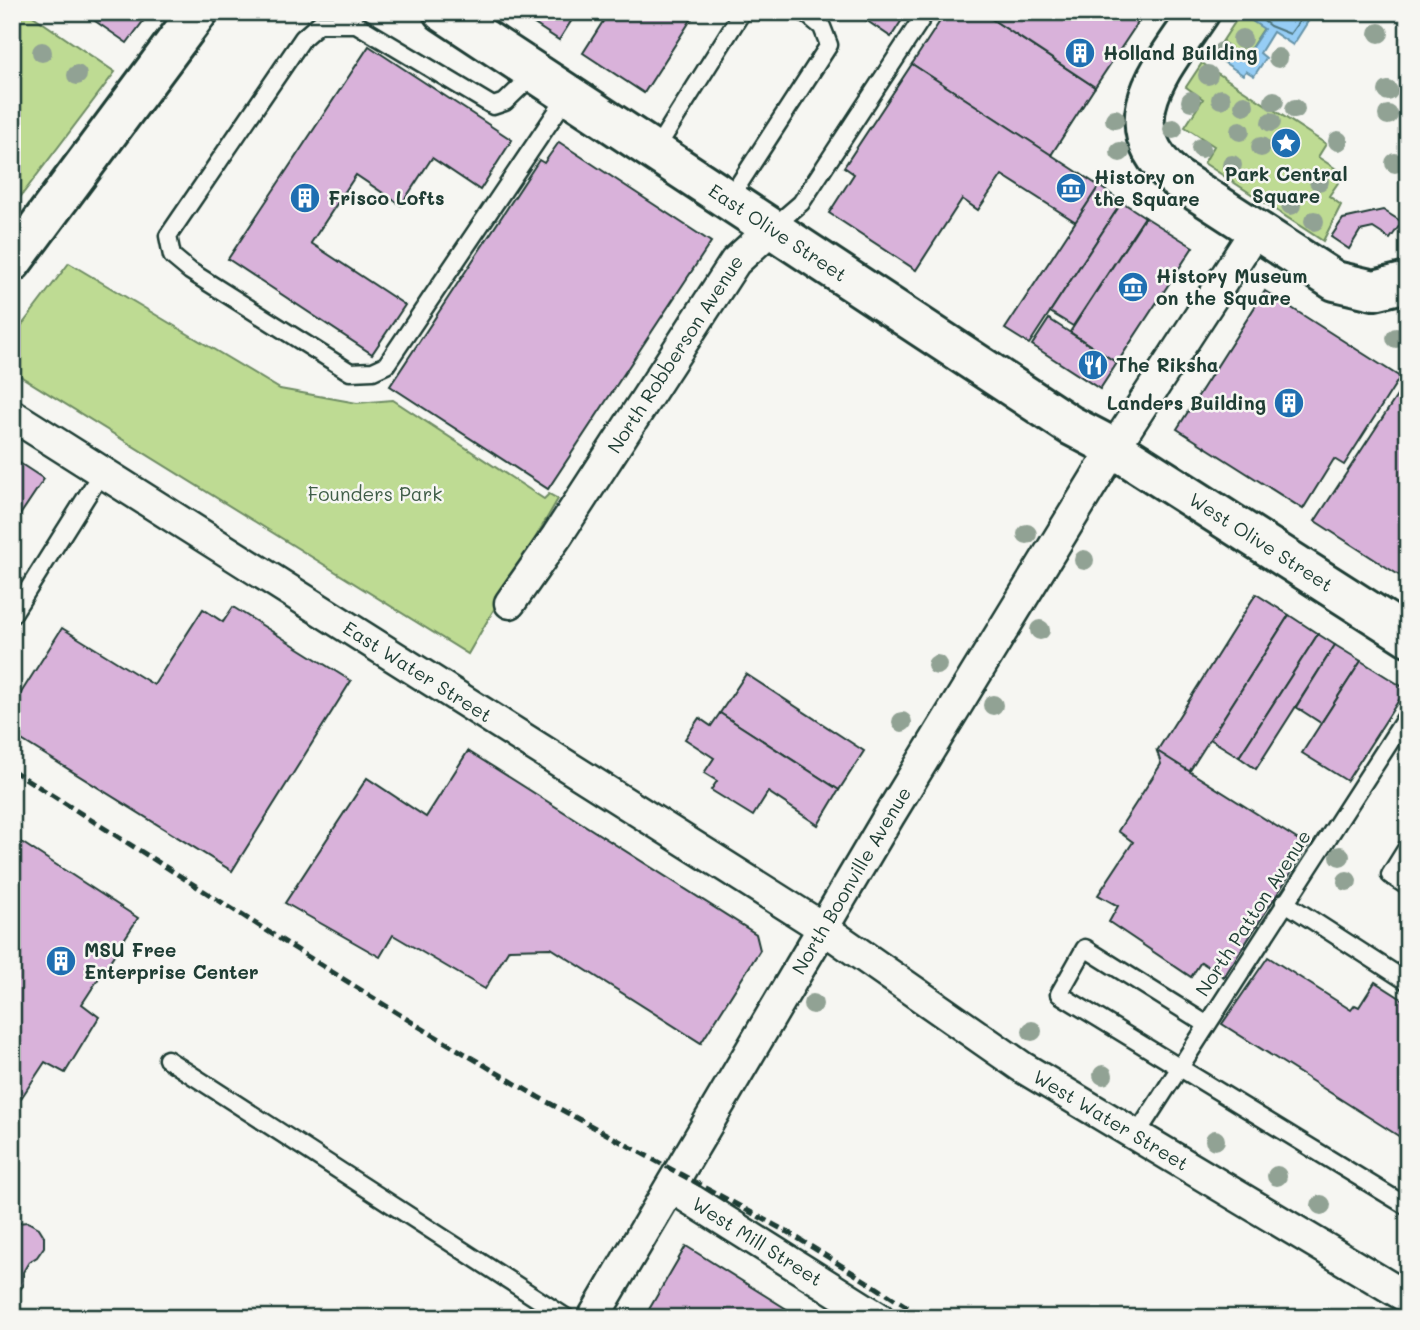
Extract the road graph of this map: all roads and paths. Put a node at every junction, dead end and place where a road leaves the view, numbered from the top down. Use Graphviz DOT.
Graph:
graph roads {
  1 [pos="198,12"];
  2 [pos="443,12"];
  3 [pos="742,12"];
  4 [pos="804,12"];
  5 [pos="926,12"];
  6 [pos="1200,12"];
  7 [pos="535,73"];
  8 [pos="568,94"];
  9 [pos="654,152"];
  10 [pos="728,201"];
  11 [pos="771,229"];
  12 [pos="1256,230"];
  13 [pos="12,262"];
  14 [pos="1408,282"];
  15 [pos="12,415"];
  16 [pos="1114,449"];
  17 [pos="102,472"];
  18 [pos="510,603"];
  19 [pos="12,615"];
  20 [pos="1408,636"];
  21 [pos="1408,714"];
  22 [pos="1408,846"];
  23 [pos="1408,887"];
  24 [pos="1284,902"];
  25 [pos="823,928"];
  26 [pos="1408,982"];
  27 [pos="1206,1024"];
  28 [pos="167,1059"];
  29 [pos="1179,1066"];
  30 [pos="1135,1137"];
  31 [pos="671,1187"];
  32 [pos="1408,1207"];
  33 [pos="1408,1298"];
  34 [pos="567,1318"];
  35 [pos="593,1318"];
  36 [pos="879,1318"];
  1 -- 13 [label="street"];
  2 -- 7 [label="street, East Olive Street"];
  3 -- 9 [label="lane"];
  4 -- 10 [label="lane"];
  5 -- 11 [label="lane, North Robberson Avenue"];
  6 -- 12 [label="street"];
  7 -- 8 [label="street, East Olive Street"];
  7 -- 8 [label="lane"];
  8 -- 9 [label="street, East Olive Street"];
  9 -- 10 [label="street, East Olive Street"];
  10 -- 11 [label="street, East Olive Street"];
  11 -- 16 [label="street, East Olive Street"];
  11 -- 18 [label="street, North Robberson Avenue"];
  12 -- 14 [label="street"];
  12 -- 16 [label="street, North Boonville Avenue"];
  15 -- 17 [label="street, East Water Street"];
  16 -- 20 [label="street, West Olive Street"];
  16 -- 25 [label="street, North Boonville Avenue"];
  17 -- 19 [label="lane"];
  17 -- 25 [label="street, East Water Street"];
  21 -- 24 [label="lane, North Patton Avenue"];
  22 -- 23 [label="lane"];
  24 -- 26 [label="lane"];
  24 -- 27 [label="lane, North Patton Avenue"];
  25 -- 30 [label="street, West Water Street"];
  25 -- 31 [label="street, North Boonville Avenue"];
  27 -- 29 [label="lane, North Patton Avenue"];
  27 -- 29 [label="lane"];
  28 -- 34 [label="lane"];
  29 -- 30 [label="lane, North Patton Avenue"];
  29 -- 32 [label="lane"];
  30 -- 33 [label="street, West Water Street"];
  31 -- 35 [label="street, North Boonville Avenue"];
  31 -- 36 [label="street, West Mill Street"];
}
